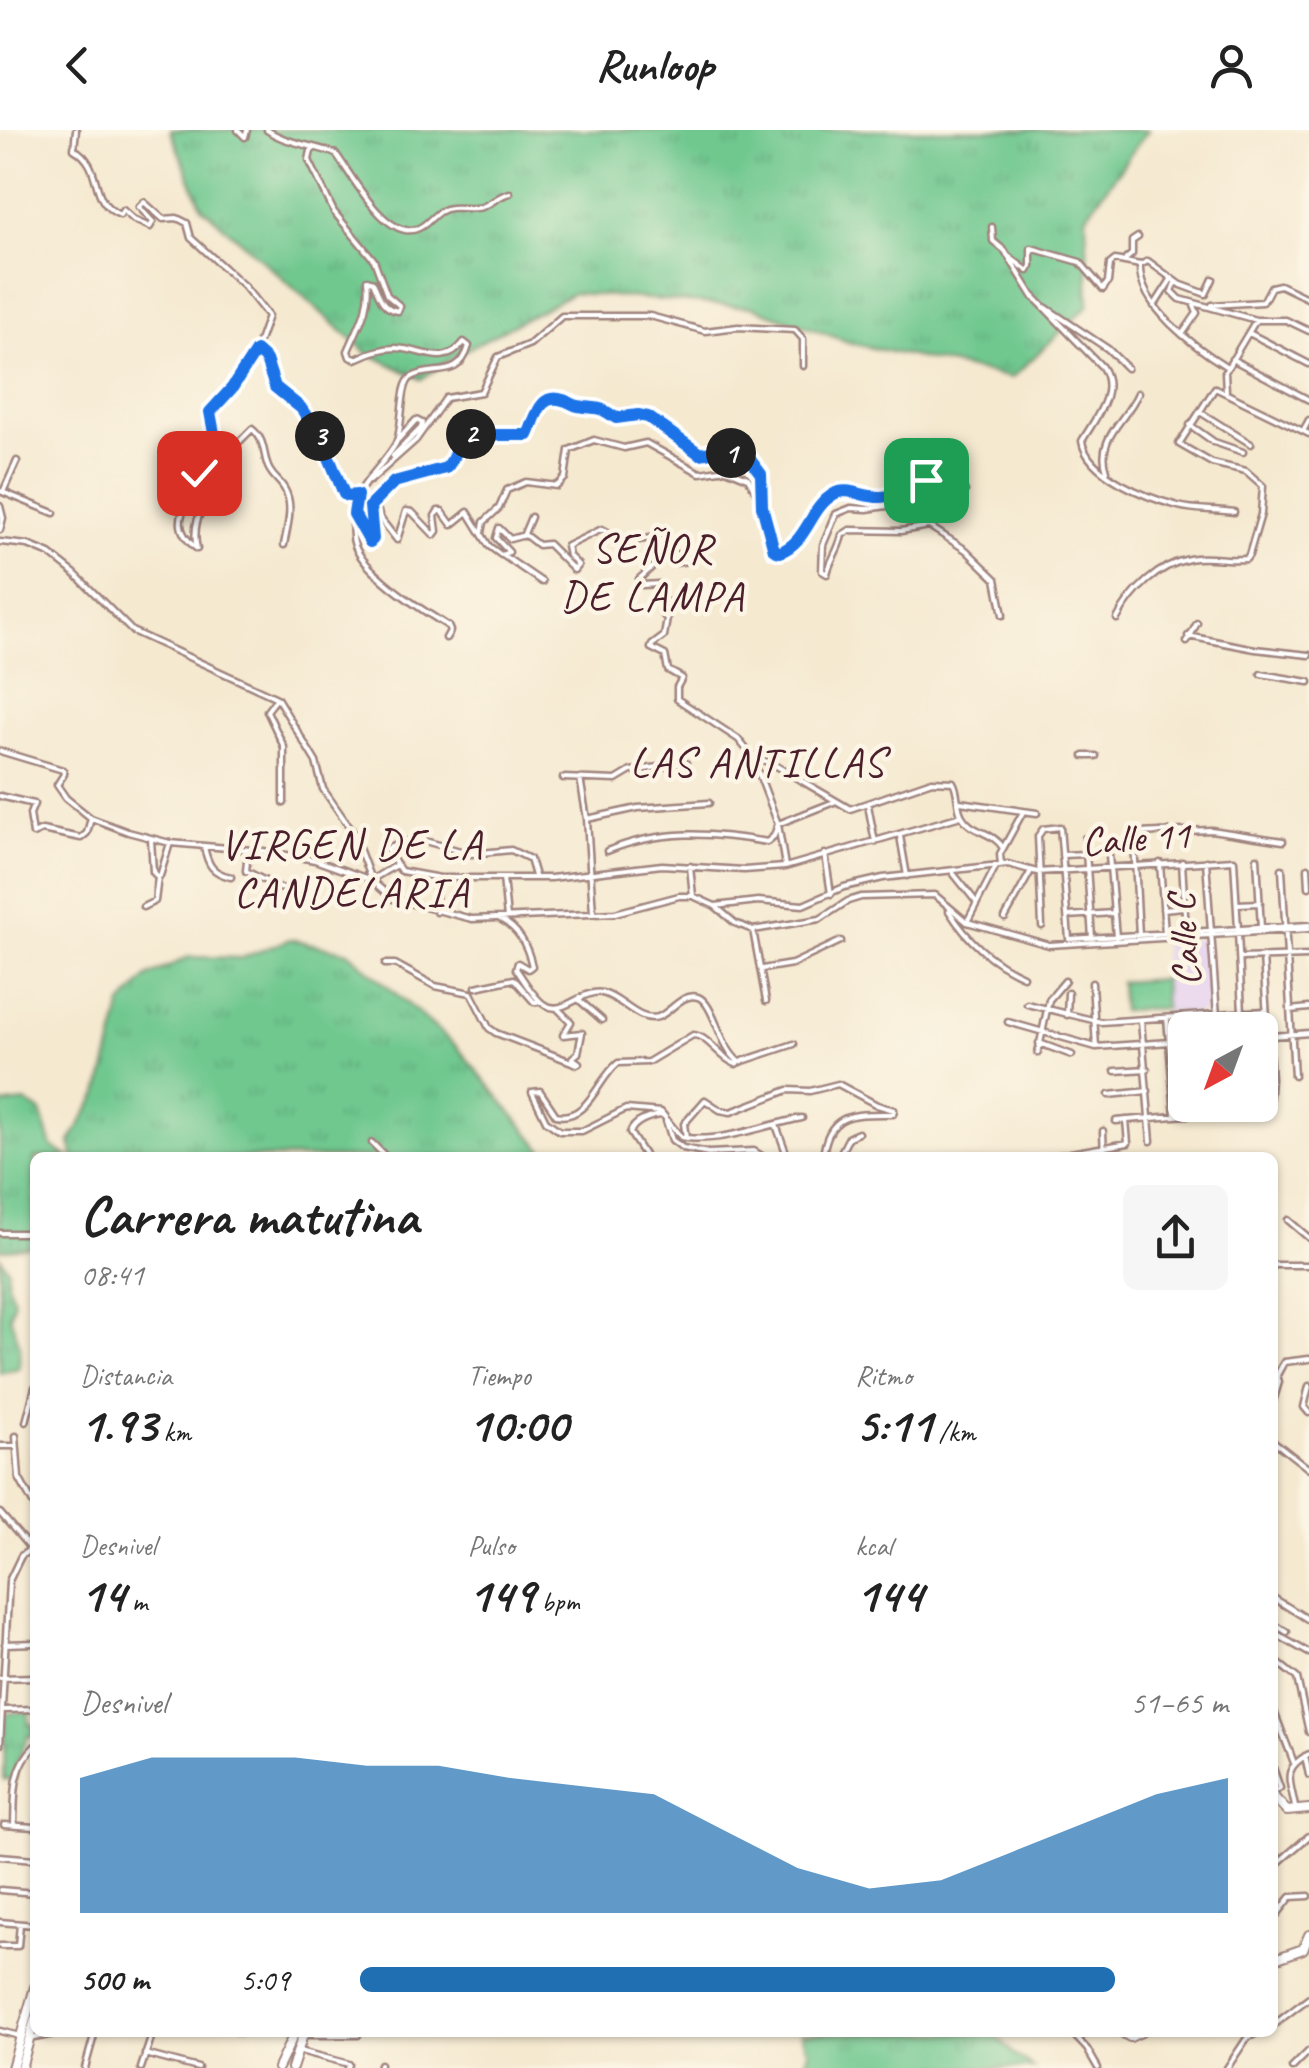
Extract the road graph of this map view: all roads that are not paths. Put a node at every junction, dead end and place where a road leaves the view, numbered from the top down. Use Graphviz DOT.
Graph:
graph roads {
  1 [pos="76,130"];
  2 [pos="238,130"];
  3 [pos="246,130"];
  4 [pos="267,130"];
  5 [pos="315,148"];
  6 [pos="510,194"];
  7 [pos="992,227"];
  8 [pos="1138,238"];
  9 [pos="1007,255"];
  10 [pos="1121,260"];
  11 [pos="1140,267"];
  12 [pos="1213,279"];
  13 [pos="1174,280"];
  14 [pos="1033,296"];
  15 [pos="1309,299"];
  16 [pos="1192,303"];
  17 [pos="1154,306"];
  18 [pos="1212,306"];
  19 [pos="1256,320"];
  20 [pos="1309,331"];
  21 [pos="1184,333"];
  22 [pos="1249,333"];
  23 [pos="256,351"];
  24 [pos="1232,359"];
  25 [pos="1309,364"];
  26 [pos="803,366"];
  27 [pos="1127,368"];
  28 [pos="1227,368"];
  29 [pos="1226,391"];
  30 [pos="1138,393"];
  31 [pos="1309,400"];
  32 [pos="1199,412"];
  33 [pos="1309,420"];
  34 [pos="1190,425"];
  35 [pos="1306,433"];
  36 [pos="397,441"];
  37 [pos="1251,444"];
  38 [pos="1242,452"];
  39 [pos="17,460"];
  40 [pos="390,460"];
  41 [pos="1109,476"];
  42 [pos="366,484"];
  43 [pos="1,491"];
  44 [pos="357,495"];
  45 [pos="374,504"];
  46 [pos="0,506"];
  47 [pos="762,506"];
  48 [pos="1234,512"];
  49 [pos="54,513"];
  50 [pos="354,514"];
  51 [pos="530,517"];
  52 [pos="0,530"];
  53 [pos="482,532"];
  54 [pos="523,536"];
  55 [pos="0,542"];
  56 [pos="284,545"];
  57 [pos="504,556"];
  58 [pos="542,582"];
  59 [pos="1003,615"];
  60 [pos="1117,619"];
  61 [pos="1197,623"];
  62 [pos="446,638"];
  63 [pos="1309,655"];
  64 [pos="1261,674"];
  65 [pos="1309,682"];
  66 [pos="278,698"];
  67 [pos="0,751"];
  68 [pos="752,756"];
  69 [pos="1084,756"];
  70 [pos="1096,756"];
  71 [pos="686,763"];
  72 [pos="563,778"];
  73 [pos="580,778"];
  74 [pos="0,796"];
  75 [pos="284,802"];
  76 [pos="834,802"];
  77 [pos="960,802"];
  78 [pos="709,803"];
  79 [pos="868,805"];
  80 [pos="1023,812"];
  81 [pos="1037,812"];
  82 [pos="961,816"];
  83 [pos="91,818"];
  84 [pos="587,819"];
  85 [pos="778,824"];
  86 [pos="1137,833"];
  87 [pos="900,835"];
  88 [pos="1085,838"];
  89 [pos="151,839"];
  90 [pos="1134,841"];
  91 [pos="1282,841"];
  92 [pos="875,842"];
  93 [pos="170,844"];
  94 [pos="204,847"];
  95 [pos="1003,848"];
  96 [pos="248,851"];
  97 [pos="607,851"];
  98 [pos="825,854"];
  99 [pos="1086,854"];
  100 [pos="1109,855"];
  101 [pos="1062,856"];
  102 [pos="1257,858"];
  103 [pos="1206,861"];
  104 [pos="1182,862"];
  105 [pos="362,863"];
  106 [pos="1160,863"];
  107 [pos="396,865"];
  108 [pos="1135,865"];
  109 [pos="690,866"];
  110 [pos="999,866"];
  111 [pos="1110,866"];
  112 [pos="785,868"];
  113 [pos="1087,868"];
  114 [pos="1308,868"];
  115 [pos="347,869"];
  116 [pos="1282,869"];
  117 [pos="1064,870"];
  118 [pos="1031,871"];
  119 [pos="953,872"];
  120 [pos="1040,872"];
  121 [pos="590,874"];
  122 [pos="503,876"];
  123 [pos="535,876"];
  124 [pos="907,876"];
  125 [pos="231,877"];
  126 [pos="158,878"];
  127 [pos="440,878"];
  128 [pos="371,880"];
  129 [pos="1309,886"];
  130 [pos="310,893"];
  131 [pos="832,894"];
  132 [pos="693,896"];
  133 [pos="977,903"];
  134 [pos="1260,903"];
  135 [pos="1237,904"];
  136 [pos="715,906"];
  137 [pos="948,906"];
  138 [pos="1185,907"];
  139 [pos="142,908"];
  140 [pos="1163,909"];
  141 [pos="436,912"];
  142 [pos="592,913"];
  143 [pos="1114,913"];
  144 [pos="1090,914"];
  145 [pos="1068,916"];
  146 [pos="498,918"];
  147 [pos="508,918"];
  148 [pos="1005,918"];
  149 [pos="967,922"];
  150 [pos="1042,926"];
  151 [pos="1309,927"];
  152 [pos="1262,928"];
  153 [pos="1286,928"];
  154 [pos="753,930"];
  155 [pos="1238,931"];
  156 [pos="1186,932"];
  157 [pos="1165,933"];
  158 [pos="1211,933"];
  159 [pos="1139,936"];
  160 [pos="1116,937"];
  161 [pos="1092,938"];
  162 [pos="841,941"];
  163 [pos="1070,941"];
  164 [pos="1287,956"];
  165 [pos="1309,956"];
  166 [pos="1262,957"];
  167 [pos="1240,958"];
  168 [pos="385,964"];
  169 [pos="762,969"];
  170 [pos="1022,976"];
  171 [pos="1065,981"];
  172 [pos="1092,983"];
  173 [pos="476,987"];
  174 [pos="1068,993"];
  175 [pos="578,999"];
  176 [pos="766,1001"];
  177 [pos="541,1002"];
  178 [pos="1027,1004"];
  179 [pos="1309,1008"];
  180 [pos="558,1009"];
  181 [pos="1046,1009"];
  182 [pos="1290,1010"];
  183 [pos="1264,1011"];
  184 [pos="1216,1012"];
  185 [pos="1242,1012"];
  186 [pos="1066,1015"];
  187 [pos="1167,1018"];
  188 [pos="602,1020"];
  189 [pos="1141,1020"];
  190 [pos="1008,1022"];
  191 [pos="1096,1022"];
  192 [pos="1168,1030"];
  193 [pos="1042,1032"];
  194 [pos="1309,1033"];
  195 [pos="1292,1034"];
  196 [pos="1278,1035"];
  197 [pos="1168,1042"];
  198 [pos="794,1044"];
  199 [pos="1040,1044"];
  200 [pos="1144,1044"];
  201 [pos="1096,1047"];
  202 [pos="1038,1053"];
  203 [pos="1072,1054"];
  204 [pos="738,1063"];
  205 [pos="1147,1069"];
  206 [pos="1115,1071"];
  207 [pos="1294,1076"];
  208 [pos="1148,1091"];
  209 [pos="1109,1095"];
  210 [pos="665,1117"];
  211 [pos="1168,1117"];
  212 [pos="802,1118"];
  213 [pos="1150,1119"];
  214 [pos="1126,1120"];
  215 [pos="1116,1121"];
  216 [pos="776,1123"];
  217 [pos="1103,1131"];
  218 [pos="858,1133"];
  219 [pos="687,1138"];
  220 [pos="1151,1141"];
  221 [pos="372,1143"];
  222 [pos="1102,1147"];
  223 [pos="381,1152"];
  224 [pos="643,1152"];
  225 [pos="703,1152"];
  226 [pos="723,1152"];
  227 [pos="757,1152"];
  228 [pos="786,1152"];
  229 [pos="823,1152"];
  230 [pos="841,1152"];
  231 [pos="1075,1152"];
  232 [pos="1103,1152"];
  233 [pos="1288,1220"];
  234 [pos="0,1233"];
  235 [pos="30,1233"];
  236 [pos="1309,1238"];
  237 [pos="1278,1265"];
  238 [pos="1309,1265"];
  239 [pos="1309,1358"];
  240 [pos="1278,1377"];
  241 [pos="1309,1386"];
  242 [pos="30,1406"];
  243 [pos="1309,1413"];
  244 [pos="26,1422"];
  245 [pos="16,1436"];
  246 [pos="1278,1445"];
  247 [pos="0,1446"];
  248 [pos="16,1446"];
  249 [pos="1309,1468"];
  250 [pos="30,1499"];
  251 [pos="0,1512"];
  252 [pos="30,1545"];
  253 [pos="30,1549"];
  254 [pos="1278,1602"];
  255 [pos="1309,1620"];
  256 [pos="1278,1627"];
  257 [pos="1287,1632"];
  258 [pos="1278,1635"];
  259 [pos="30,1643"];
  260 [pos="5,1644"];
  261 [pos="1309,1653"];
  262 [pos="1278,1663"];
  263 [pos="30,1676"];
  264 [pos="2,1678"];
  265 [pos="30,1709"];
  266 [pos="1,1710"];
  267 [pos="1278,1721"];
  268 [pos="1309,1732"];
  269 [pos="0,1745"];
  270 [pos="30,1752"];
  271 [pos="1307,1755"];
  272 [pos="1294,1762"];
  273 [pos="1309,1776"];
  274 [pos="1278,1802"];
  275 [pos="1304,1812"];
  276 [pos="4,1826"];
  277 [pos="14,1826"];
  278 [pos="30,1828"];
  279 [pos="1309,1836"];
  280 [pos="0,1856"];
  281 [pos="30,1859"];
  282 [pos="1278,1863"];
  283 [pos="0,1890"];
  284 [pos="30,1893"];
  285 [pos="1309,1896"];
  286 [pos="1278,1914"];
  287 [pos="0,1922"];
  288 [pos="20,1924"];
  289 [pos="30,1925"];
  290 [pos="1309,1934"];
  291 [pos="0,1946"];
  292 [pos="1278,1958"];
  293 [pos="1309,1998"];
  294 [pos="30,2012"];
  295 [pos="1278,2021"];
  296 [pos="30,2028"];
  297 [pos="0,2031"];
  298 [pos="32,2037"];
  299 [pos="94,2037"];
  300 [pos="151,2037"];
  301 [pos="297,2037"];
  302 [pos="299,2037"];
  303 [pos="1076,2037"];
  304 [pos="1250,2037"];
  305 [pos="25,2038"];
  306 [pos="298,2050"];
  307 [pos="1309,2051"];
  308 [pos="145,2054"];
  309 [pos="348,2066"];
  310 [pos="12,2068"];
  311 [pos="21,2068"];
  312 [pos="85,2068"];
  313 [pos="141,2068"];
  314 [pos="198,2068"];
  315 [pos="278,2068"];
  316 [pos="292,2068"];
  317 [pos="1098,2068"];
  318 [pos="1227,2068"];
  319 [pos="1292,2068"];
  1 -- 23 [label="street"];
  2 -- 3 [label="street"];
  4 -- 5 [label="street"];
  5 -- 6 [label="street"];
  5 -- 36 [label="street"];
  7 -- 9 [label="street"];
  8 -- 10 [label="street"];
  9 -- 10 [label="street"];
  9 -- 14 [label="street"];
  10 -- 11 [label="street"];
  11 -- 13 [label="street"];
  11 -- 17 [label="street"];
  12 -- 13 [label="street"];
  13 -- 16 [label="street"];
  13 -- 17 [label="street"];
  14 -- 27 [label="street"];
  14 -- 41 [label="street"];
  15 -- 18 [label="street"];
  16 -- 18 [label="street"];
  16 -- 21 [label="street"];
  17 -- 21 [label="street"];
  18 -- 19 [label="street"];
  19 -- 20 [label="street"];
  19 -- 22 [label="street"];
  21 -- 28 [label="street"];
  22 -- 24 [label="street"];
  22 -- 25 [label="street"];
  23 -- 44 [label="street"];
  23 -- 56 [label="street"];
  24 -- 28 [label="street"];
  24 -- 31 [label="street"];
  26 -- 40 [label="street"];
  28 -- 29 [label="street"];
  29 -- 32 [label="street"];
  29 -- 35 [label="street"];
  30 -- 41 [label="street"];
  32 -- 34 [label="street"];
  32 -- 37 [label="street"];
  33 -- 35 [label="street"];
  34 -- 38 [label="street"];
  34 -- 60 [label="street"];
  36 -- 40 [label="street"];
  36 -- 42 [label="street"];
  39 -- 43 [label="street"];
  40 -- 42 [label="street"];
  41 -- 48 [label="street"];
  42 -- 44 [label="street"];
  43 -- 49 [label="street"];
  44 -- 50 [label="street"];
  45 -- 47 [label="street"];
  45 -- 50 [label="street"];
  45 -- 53 [label="street"];
  46 -- 52 [label="street"];
  47 -- 53 [label="street"];
  47 -- 59 [label="street"];
  50 -- 62 [label="street"];
  51 -- 54 [label="street"];
  53 -- 57 [label="street"];
  54 -- 57 [label="street"];
  54 -- 68 [label="street"];
  55 -- 66 [label="street"];
  57 -- 58 [label="street"];
  61 -- 63 [label="street"];
  64 -- 65 [label="street"];
  66 -- 75 [label="street"];
  66 -- 105 [label="street"];
  67 -- 83 [label="street"];
  68 -- 76 [label="street"];
  68 -- 85 [label="street"];
  69 -- 70 [label="street"];
  71 -- 73 [label="street"];
  72 -- 73 [label="street"];
  73 -- 84 [label="street"];
  74 -- 83 [label="street"];
  76 -- 79 [label="street"];
  76 -- 85 [label="street"];
  77 -- 79 [label="street"];
  77 -- 80 [label="street"];
  77 -- 82 [label="street"];
  78 -- 84 [label="street"];
  79 -- 92 [label="street"];
  80 -- 81 [label="street"];
  80 -- 95 [label="street"];
  82 -- 87 [label="street"];
  82 -- 95 [label="street"];
  83 -- 89 [label="street"];
  84 -- 121 [label="street"];
  85 -- 97 [label="street"];
  85 -- 112 [label="street"];
  86 -- 91 [label="street"];
  87 -- 92 [label="street"];
  87 -- 124 [label="street"];
  88 -- 99 [label="street"];
  89 -- 93 [label="street"];
  89 -- 126 [label="street"];
  90 -- 108 [label="street"];
  92 -- 98 [label="street"];
  93 -- 94 [label="street"];
  93 -- 126 [label="street"];
  94 -- 96 [label="street"];
  94 -- 125 [label="street"];
  95 -- 110 [label="street"];
  96 -- 115 [label="street"];
  96 -- 130 [label="street"];
  98 -- 112 [label="street"];
  98 -- 131 [label="street"];
  99 -- 101 [label="street"];
  99 -- 113 [label="street"];
  100 -- 111 [label="street"];
  101 -- 117 [label="street"];
  101 -- 120 [label="street"];
  102 -- 134 [label="street"];
  103 -- 104 [label="street, Calle 11"];
  103 -- 135 [label="street, Calle 11"];
  103 -- 158 [label="street, Calle C"];
  104 -- 106 [label="street, Calle 11"];
  104 -- 138 [label="street"];
  105 -- 115 [label="street"];
  105 -- 128 [label="street"];
  106 -- 108 [label="street, Calle 11"];
  106 -- 140 [label="street"];
  107 -- 123 [label="street"];
  107 -- 127 [label="street"];
  107 -- 128 [label="street"];
  108 -- 111 [label="street, Calle 11"];
  108 -- 159 [label="street"];
  109 -- 112 [label="street"];
  109 -- 121 [label="street"];
  109 -- 132 [label="street"];
  110 -- 118 [label="street, Calle 11"];
  110 -- 119 [label="street, Calle 11"];
  110 -- 133 [label="street"];
  111 -- 113 [label="street, Calle 11"];
  111 -- 143 [label="street"];
  113 -- 117 [label="street, Calle 11"];
  113 -- 144 [label="street"];
  114 -- 129 [label="street"];
  115 -- 128 [label="street"];
  116 -- 153 [label="street"];
  117 -- 120 [label="street, Calle 11"];
  117 -- 145 [label="street"];
  118 -- 120 [label="street, Calle 11"];
  118 -- 148 [label="street"];
  119 -- 124 [label="street, Calle 11"];
  119 -- 133 [label="street"];
  120 -- 150 [label="street"];
  121 -- 123 [label="street"];
  121 -- 142 [label="street"];
  122 -- 123 [label="street"];
  122 -- 127 [label="street"];
  122 -- 147 [label="street"];
  124 -- 131 [label="street, Calle 11"];
  126 -- 139 [label="street"];
  127 -- 141 [label="street"];
  128 -- 141 [label="street"];
  131 -- 136 [label="street, Calle 11"];
  132 -- 136 [label="street"];
  132 -- 142 [label="street"];
  133 -- 149 [label="street"];
  134 -- 135 [label="street"];
  134 -- 152 [label="street"];
  135 -- 155 [label="street"];
  136 -- 154 [label="street"];
  137 -- 149 [label="street"];
  137 -- 154 [label="street"];
  137 -- 170 [label="street"];
  138 -- 140 [label="street"];
  138 -- 156 [label="street"];
  140 -- 157 [label="street"];
  141 -- 146 [label="street"];
  142 -- 147 [label="street"];
  143 -- 144 [label="street"];
  143 -- 160 [label="street"];
  144 -- 145 [label="street"];
  144 -- 161 [label="street"];
  145 -- 163 [label="street"];
  146 -- 147 [label="street"];
  146 -- 177 [label="street"];
  149 -- 163 [label="street"];
  151 -- 153 [label="street"];
  152 -- 153 [label="street"];
  152 -- 155 [label="street"];
  153 -- 155 [label="street"];
  153 -- 164 [label="street"];
  154 -- 169 [label="street"];
  155 -- 158 [label="street"];
  155 -- 167 [label="street"];
  156 -- 157 [label="street"];
  156 -- 158 [label="street"];
  157 -- 159 [label="street"];
  158 -- 163 [label="street"];
  158 -- 184 [label="street, Calle C"];
  159 -- 160 [label="street"];
  160 -- 161 [label="street"];
  161 -- 163 [label="street"];
  162 -- 169 [label="street"];
  164 -- 165 [label="street"];
  164 -- 166 [label="street"];
  164 -- 182 [label="street"];
  166 -- 167 [label="street"];
  166 -- 183 [label="street"];
  167 -- 185 [label="street"];
  168 -- 180 [label="street"];
  169 -- 176 [label="street"];
  171 -- 181 [label="street"];
  172 -- 191 [label="street"];
  173 -- 177 [label="street"];
  174 -- 186 [label="street"];
  175 -- 180 [label="street"];
  175 -- 188 [label="street"];
  175 -- 204 [label="street"];
  177 -- 180 [label="street"];
  178 -- 181 [label="street"];
  179 -- 182 [label="street"];
  181 -- 186 [label="street"];
  181 -- 193 [label="street"];
  182 -- 195 [label="street"];
  183 -- 185 [label="street"];
  186 -- 191 [label="street"];
  187 -- 189 [label="street"];
  187 -- 192 [label="street"];
  189 -- 191 [label="street"];
  189 -- 200 [label="street"];
  190 -- 193 [label="street"];
  191 -- 201 [label="street"];
  193 -- 199 [label="street"];
  193 -- 201 [label="street"];
  194 -- 195 [label="street"];
  195 -- 196 [label="street"];
  195 -- 207 [label="street"];
  197 -- 200 [label="street"];
  198 -- 204 [label="street"];
  199 -- 202 [label="street"];
  199 -- 203 [label="street"];
  200 -- 201 [label="street"];
  200 -- 205 [label="street"];
  204 -- 210 [label="street"];
  205 -- 206 [label="street"];
  205 -- 208 [label="street"];
  208 -- 209 [label="street"];
  208 -- 213 [label="street"];
  210 -- 219 [label="street"];
  210 -- 224 [label="street"];
  210 -- 225 [label="street"];
  211 -- 213 [label="street"];
  212 -- 216 [label="street"];
  213 -- 214 [label="street"];
  213 -- 220 [label="street"];
  214 -- 215 [label="street"];
  214 -- 222 [label="street"];
  216 -- 219 [label="street"];
  216 -- 228 [label="street"];
  217 -- 222 [label="street"];
  218 -- 230 [label="street"];
  219 -- 229 [label="street"];
  221 -- 223 [label="street"];
  222 -- 231 [label="street"];
  222 -- 232 [label="street"];
  226 -- 227 [label="street"];
  233 -- 236 [label="street"];
  234 -- 235 [label="street"];
  237 -- 238 [label="street"];
  239 -- 240 [label="street"];
  241 -- 243 [label="street"];
  242 -- 244 [label="street"];
  245 -- 248 [label="street"];
  246 -- 249 [label="street"];
  247 -- 248 [label="street"];
  248 -- 250 [label="street"];
  251 -- 252 [label="street"];
  253 -- 260 [label="street"];
  254 -- 255 [label="street"];
  256 -- 257 [label="street"];
  258 -- 261 [label="street"];
  259 -- 260 [label="street"];
  260 -- 264 [label="street"];
  262 -- 268 [label="street"];
  263 -- 264 [label="street"];
  264 -- 266 [label="street"];
  265 -- 266 [label="street"];
  266 -- 269 [label="street"];
  267 -- 272 [label="street"];
  270 -- 277 [label="street"];
  271 -- 272 [label="street"];
  271 -- 273 [label="street"];
  272 -- 275 [label="street"];
  274 -- 275 [label="main road"];
  276 -- 277 [label="street"];
  277 -- 278 [label="street"];
  279 -- 282 [label="street"];
  280 -- 281 [label="street"];
  283 -- 284 [label="street"];
  285 -- 286 [label="street"];
  287 -- 288 [label="street"];
  288 -- 289 [label="street"];
  288 -- 291 [label="street"];
  290 -- 292 [label="main road"];
  293 -- 295 [label="street"];
  294 -- 305 [label="main road"];
  296 -- 305 [label="main road"];
  297 -- 305 [label="street"];
  298 -- 305 [label="street"];
  299 -- 312 [label="street"];
  300 -- 308 [label="street"];
  301 -- 315 [label="main road"];
  302 -- 306 [label="main road"];
  303 -- 317 [label="street"];
  304 -- 318 [label="street"];
  305 -- 310 [label="main road"];
  305 -- 311 [label="main road"];
  306 -- 309 [label="street"];
  306 -- 316 [label="main road"];
  307 -- 319 [label="street"];
  308 -- 313 [label="street"];
  308 -- 314 [label="street"];
}
